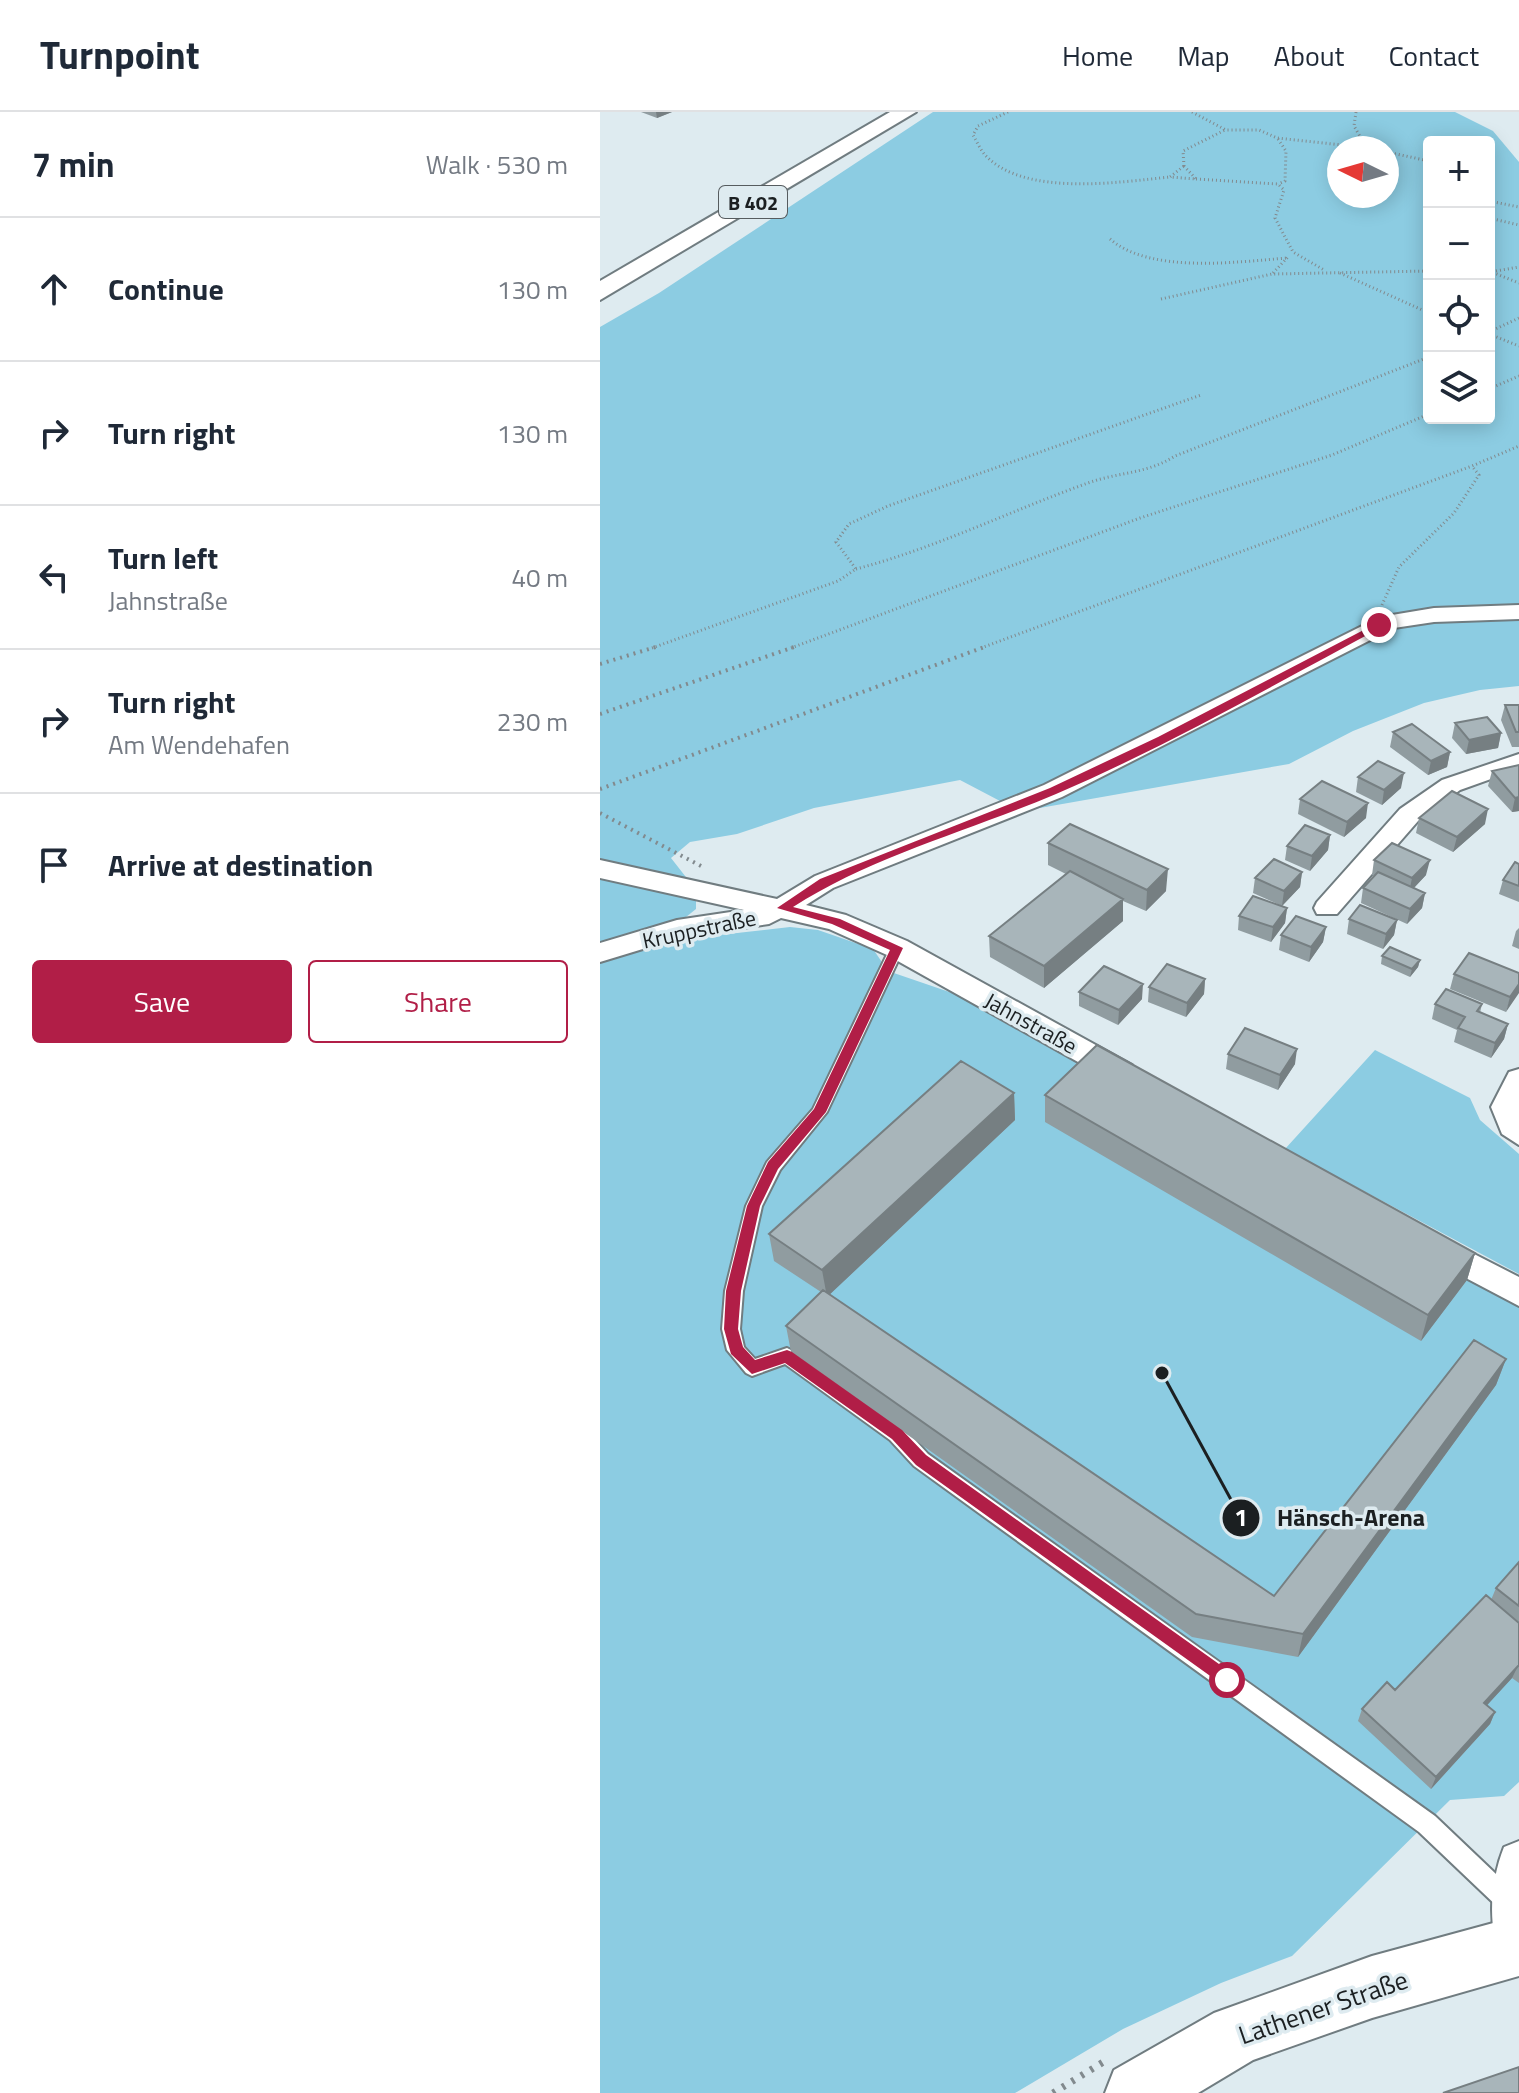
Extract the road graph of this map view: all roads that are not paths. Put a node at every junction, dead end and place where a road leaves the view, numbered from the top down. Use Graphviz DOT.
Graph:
graph roads {
  1 [pos="905,112"];
  2 [pos="600,292"];
  3 [pos="1519,612"];
  4 [pos="1519,761"];
  5 [pos="600,869"];
  6 [pos="1327,908"];
  7 [pos="790,910"];
  8 [pos="897,948"];
  9 [pos="600,953"];
  10 [pos="1519,1080"];
  11 [pos="1141,1084"];
  12 [pos="1519,1133"];
  13 [pos="1411,1233"];
  14 [pos="1519,1293"];
  15 [pos="1519,1862"];
  16 [pos="1516,1933"];
  17 [pos="1151,2090"];
  1 -- 2 [label="main road, B 402"];
  3 -- 7 [label="street"];
  4 -- 6 [label="street"];
  5 -- 7 [label="street, Jahnstraße"];
  7 -- 8 [label="street, Jahnstraße"];
  7 -- 9 [label="street, Kruppstraße"];
  8 -- 11 [label="street, Jahnstraße"];
  8 -- 16 [label="lane"];
  10 -- 12 [label="street"];
  13 -- 14 [label="street"];
  15 -- 16 [label="street"];
  16 -- 17 [label="street, Lathener Straße"];
}
